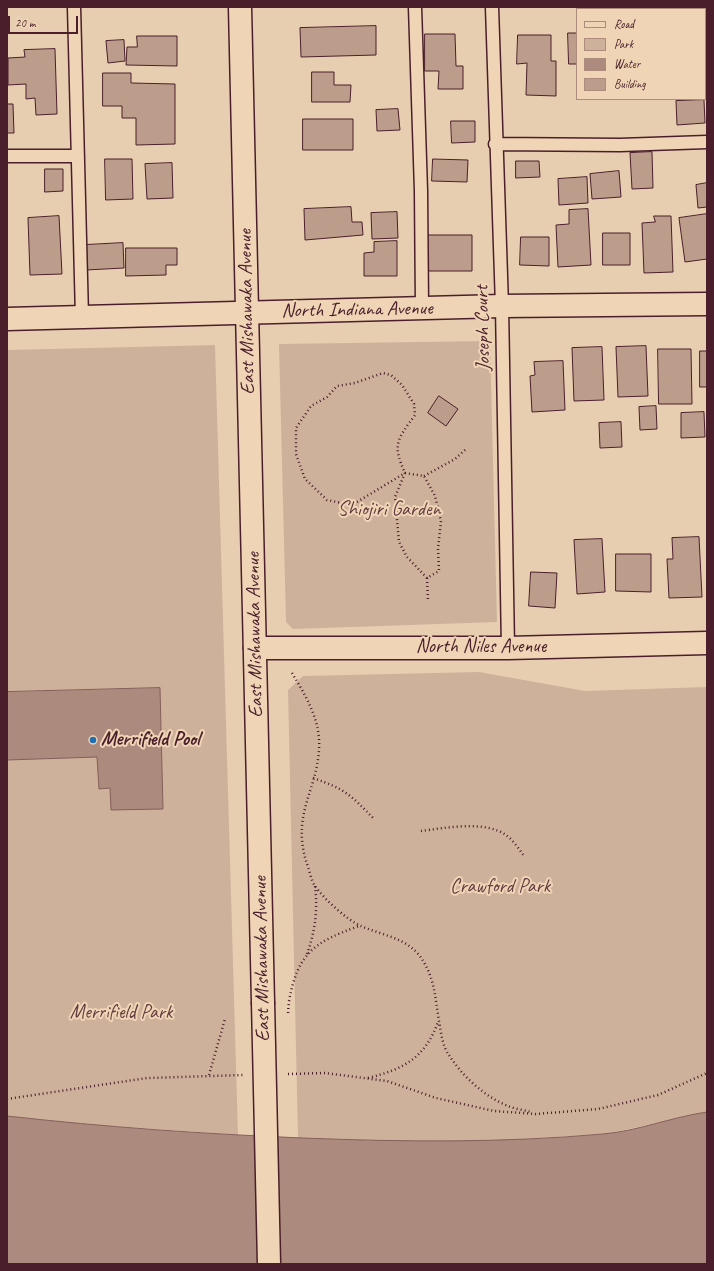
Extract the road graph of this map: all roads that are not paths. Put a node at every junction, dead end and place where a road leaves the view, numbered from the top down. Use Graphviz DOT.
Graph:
graph roads {
  1 [pos="74,7"];
  2 [pos="240,7"];
  3 [pos="415,7"];
  4 [pos="492,7"];
  5 [pos="707,142"];
  6 [pos="495,144"];
  7 [pos="7,156"];
  8 [pos="78,156"];
  9 [pos="707,304"];
  10 [pos="502,306"];
  11 [pos="422,308"];
  12 [pos="247,313"];
  13 [pos="82,317"];
  14 [pos="7,319"];
  15 [pos="707,643"];
  16 [pos="255,648"];
  17 [pos="508,648"];
  18 [pos="269,1264"];
  1 -- 8 [label="lane"];
  2 -- 12 [label="street, East Mishawaka Avenue"];
  3 -- 11 [label="lane"];
  4 -- 6 [label="lane, Joseph Court"];
  5 -- 6 [label="lane"];
  6 -- 10 [label="lane, Joseph Court"];
  7 -- 8 [label="lane"];
  8 -- 13 [label="lane"];
  9 -- 10 [label="street, North Indiana Avenue"];
  10 -- 11 [label="street, North Indiana Avenue"];
  10 -- 17 [label="lane, Joseph Court"];
  11 -- 12 [label="street, North Indiana Avenue"];
  12 -- 13 [label="street, North Indiana Avenue"];
  12 -- 16 [label="street, East Mishawaka Avenue"];
  13 -- 14 [label="street, North Indiana Avenue"];
  15 -- 17 [label="street, North Niles Avenue"];
  16 -- 17 [label="street, North Niles Avenue"];
  16 -- 18 [label="street, East Mishawaka Avenue, bridge"];
}
